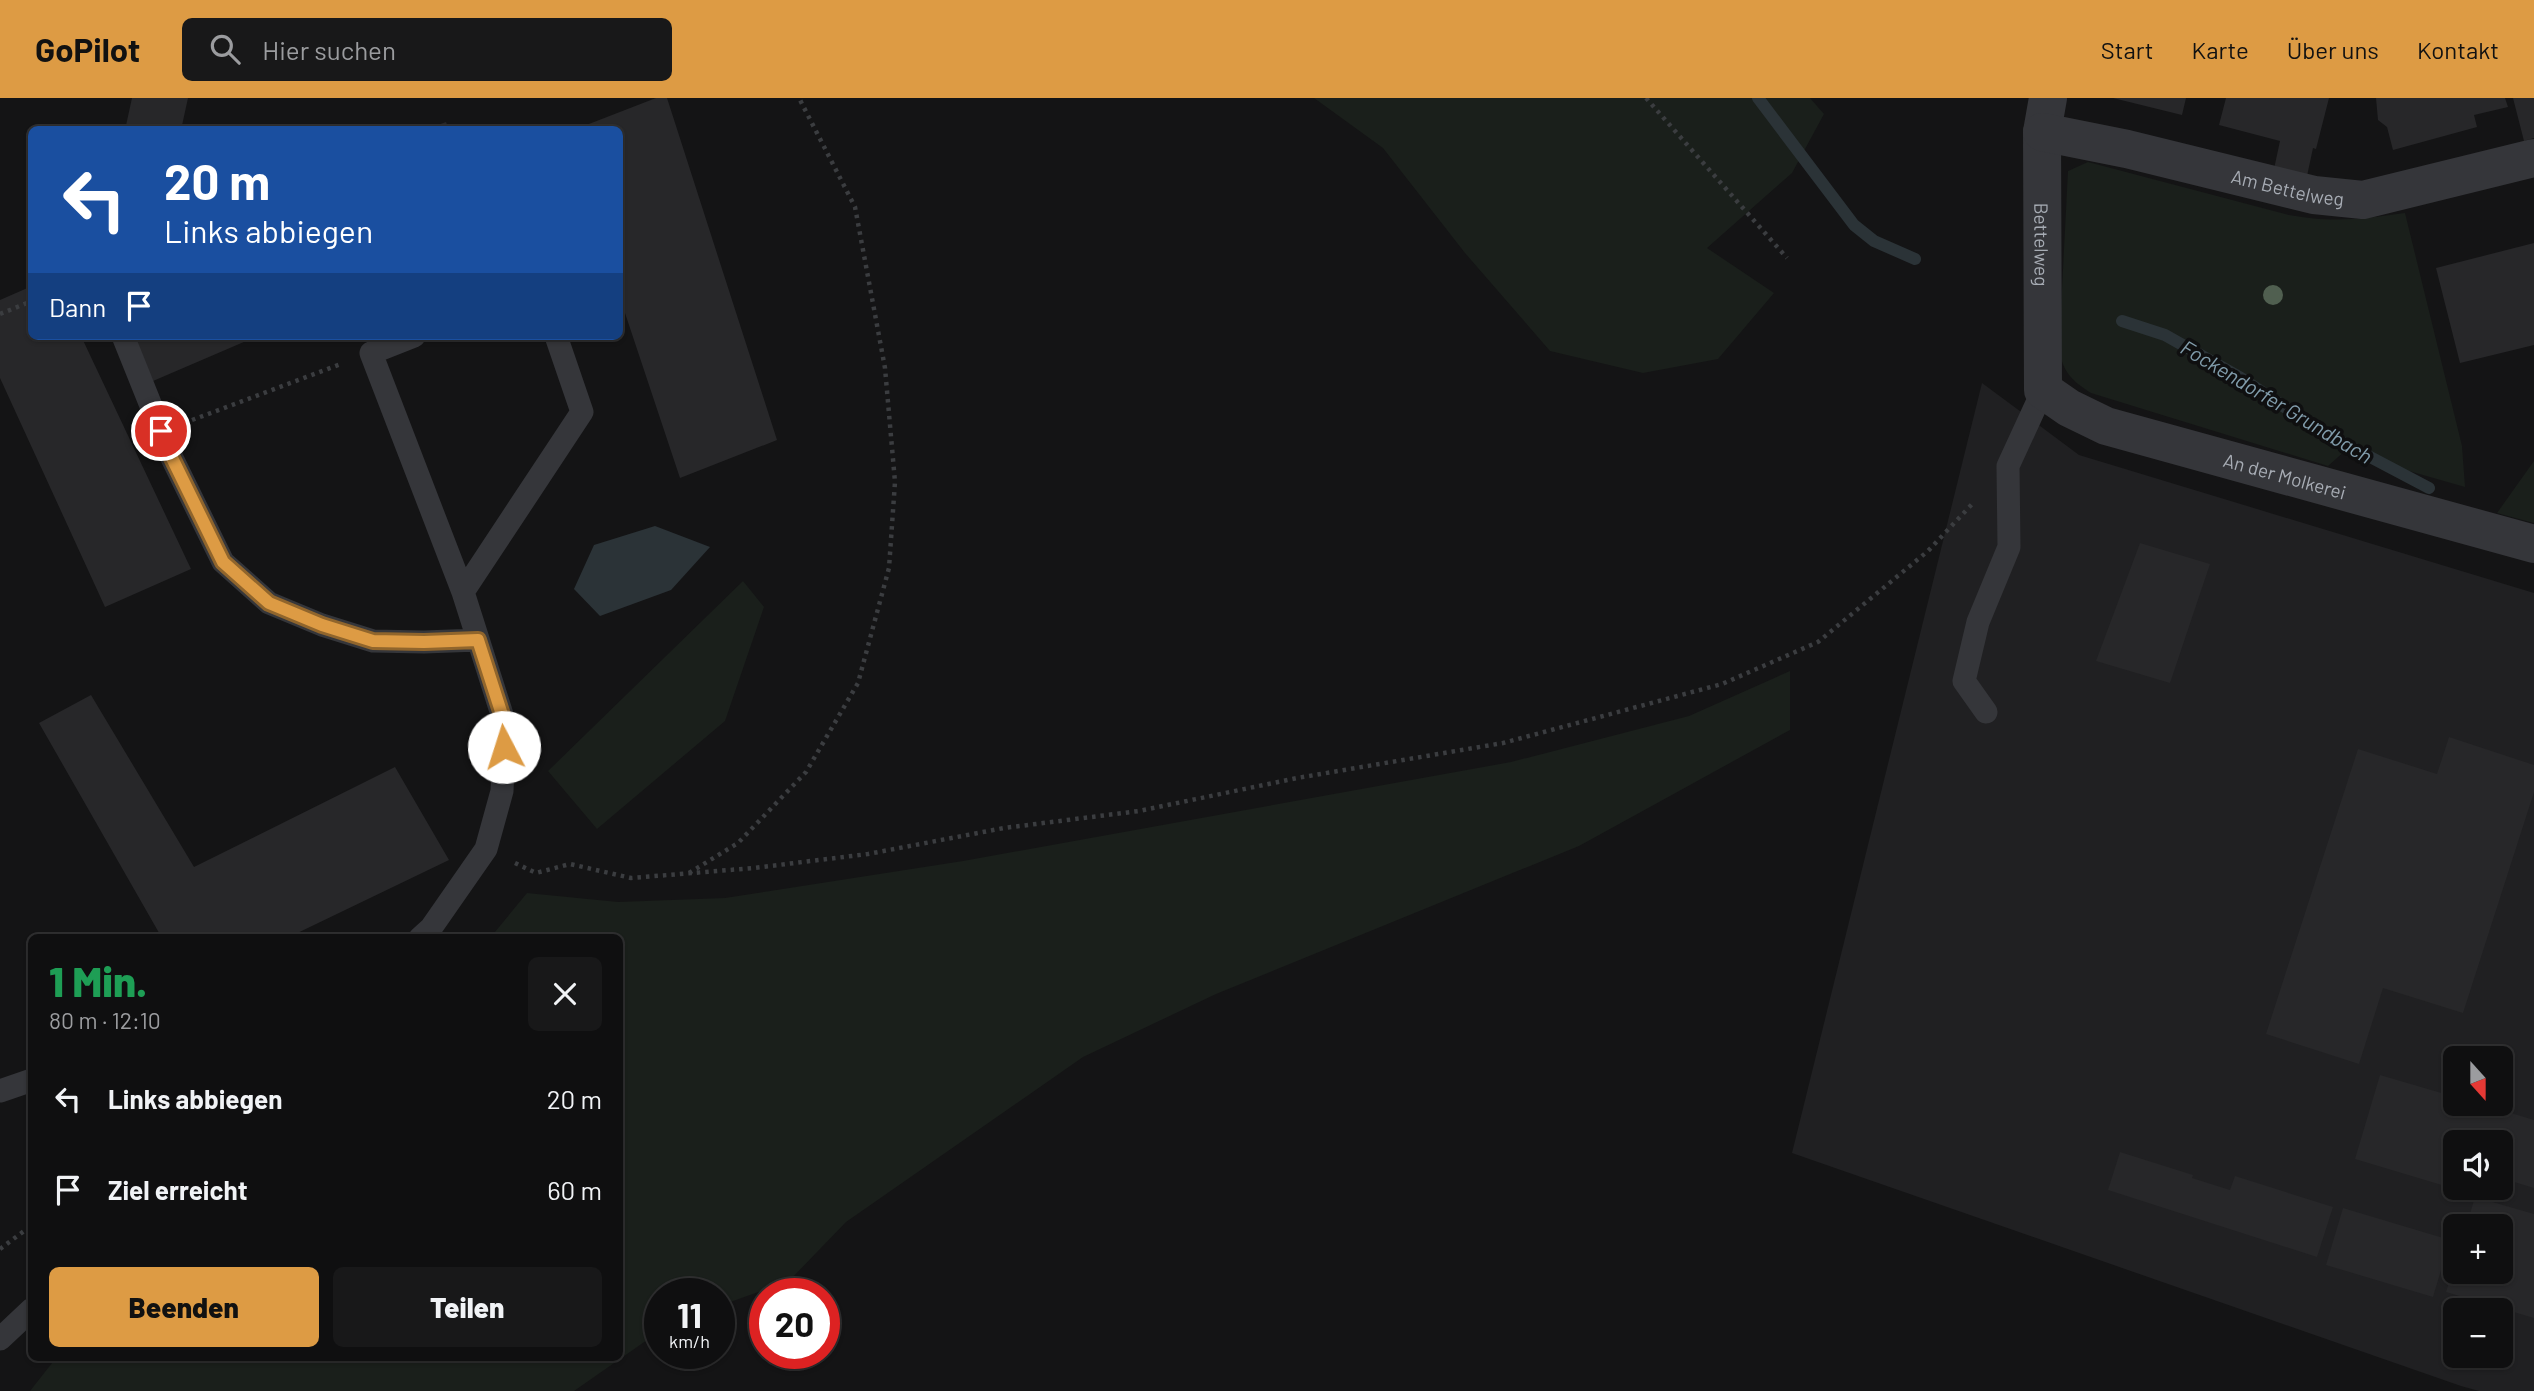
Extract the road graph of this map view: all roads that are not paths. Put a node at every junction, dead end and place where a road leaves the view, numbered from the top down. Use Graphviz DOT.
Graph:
graph roads {
  1 [pos="2045,115"];
  2 [pos="2534,158"];
  3 [pos="125,340"];
  4 [pos="404,340"];
  5 [pos="557,340"];
  6 [pos="2043,390"];
  7 [pos="2534,544"];
  8 [pos="463,592"];
  9 [pos="478,640"];
  10 [pos="1986,712"];
  11 [pos="424,934"];
  12 [pos="28,1081"];
  13 [pos="0,1091"];
  14 [pos="28,1313"];
  15 [pos="0,1339"];
  1 -- 2 [label="street, Am Bettelweg"];
  1 -- 6 [label="street, Bettelweg"];
  3 -- 9 [label="lane"];
  4 -- 8 [label="lane"];
  5 -- 8 [label="lane"];
  6 -- 7 [label="street, An der Molkerei"];
  6 -- 10 [label="lane"];
  8 -- 9 [label="lane"];
  9 -- 11 [label="lane"];
  12 -- 13 [label="lane"];
  14 -- 15 [label="lane"];
}
